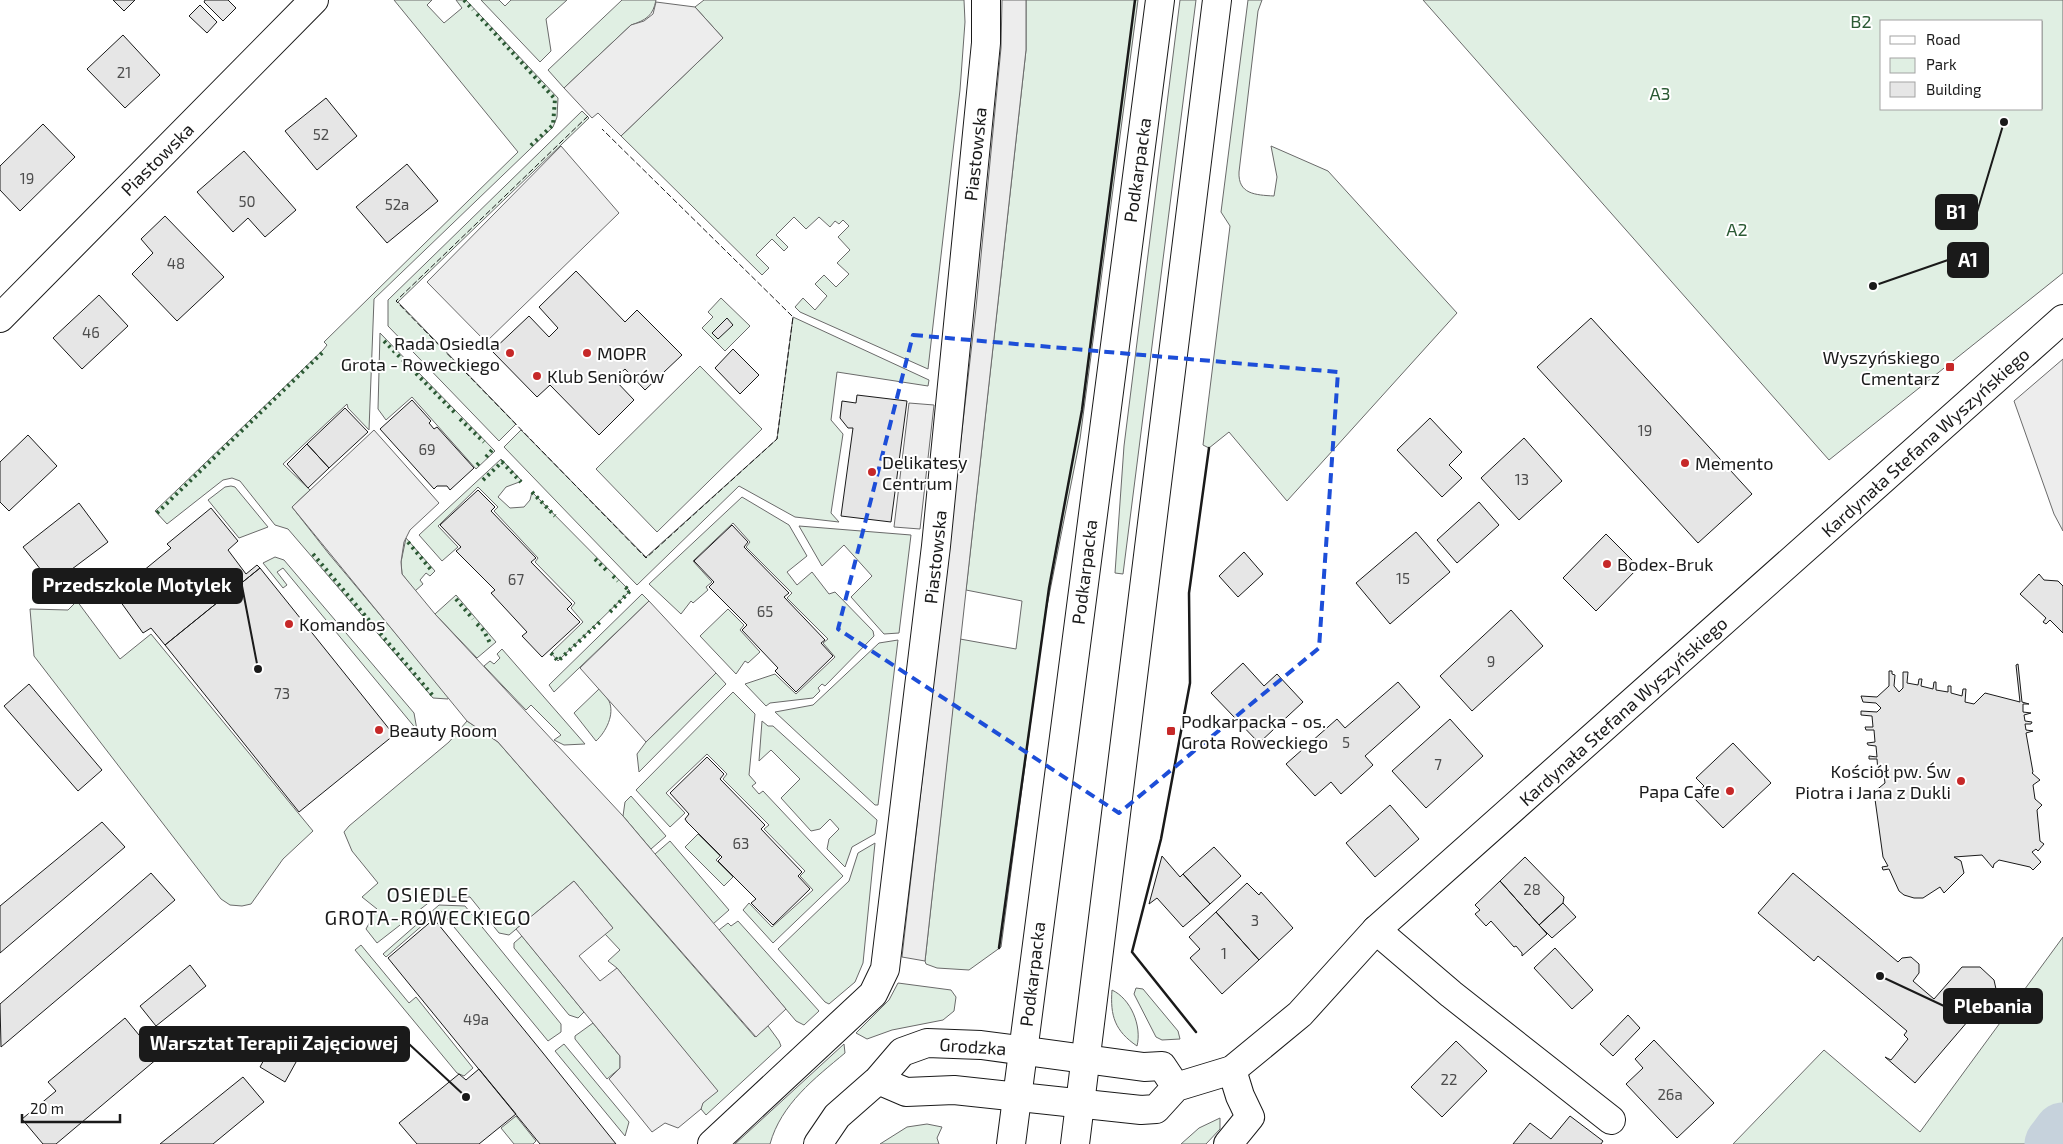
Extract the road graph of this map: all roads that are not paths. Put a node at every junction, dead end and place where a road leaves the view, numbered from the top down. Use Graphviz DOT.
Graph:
graph roads {
  1 [pos="314,0"];
  2 [pos="986,0"];
  3 [pos="1160,0"];
  4 [pos="1217,0"];
  5 [pos="0,318"];
  6 [pos="2063,319"];
  7 [pos="1376,930"];
  8 [pos="1023,1050"];
  9 [pos="1087,1060"];
  10 [pos="1232,1070"];
  11 [pos="878,1080"];
  12 [pos="1176,1087"];
  13 [pos="1017,1098"];
  14 [pos="1081,1104"];
  15 [pos="1611,1120"];
  16 [pos="712,1144"];
  17 [pos="818,1144"];
  18 [pos="1011,1144"];
  19 [pos="1075,1144"];
  20 [pos="1228,1144"];
  1 -- 5 [label="street, Piastowska"];
  2 -- 16 [label="street, Piastowska"];
  3 -- 8 [label="street, Podkarpacka"];
  4 -- 9 [label="street"];
  6 -- 7 [label="street, Kardynała Stefana Wyszyńskiego"];
  7 -- 10 [label="street, Kardynała Stefana Wyszyńskiego"];
  7 -- 15 [label="street"];
  8 -- 9 [label="street, Grodzka"];
  8 -- 11 [label="street, Grodzka"];
  8 -- 13 [label="street, Podkarpacka"];
  9 -- 12 [label="street, Grodzka"];
  9 -- 14 [label="street"];
  10 -- 12 [label="street, Kardynała Stefana Wyszyńskiego"];
  10 -- 20 [label="street"];
  11 -- 13 [label="street"];
  11 -- 17 [label="street, Grodzka"];
  12 -- 14 [label="street"];
  13 -- 14 [label="street"];
  13 -- 18 [label="street, Podkarpacka"];
  14 -- 19 [label="street"];
}
